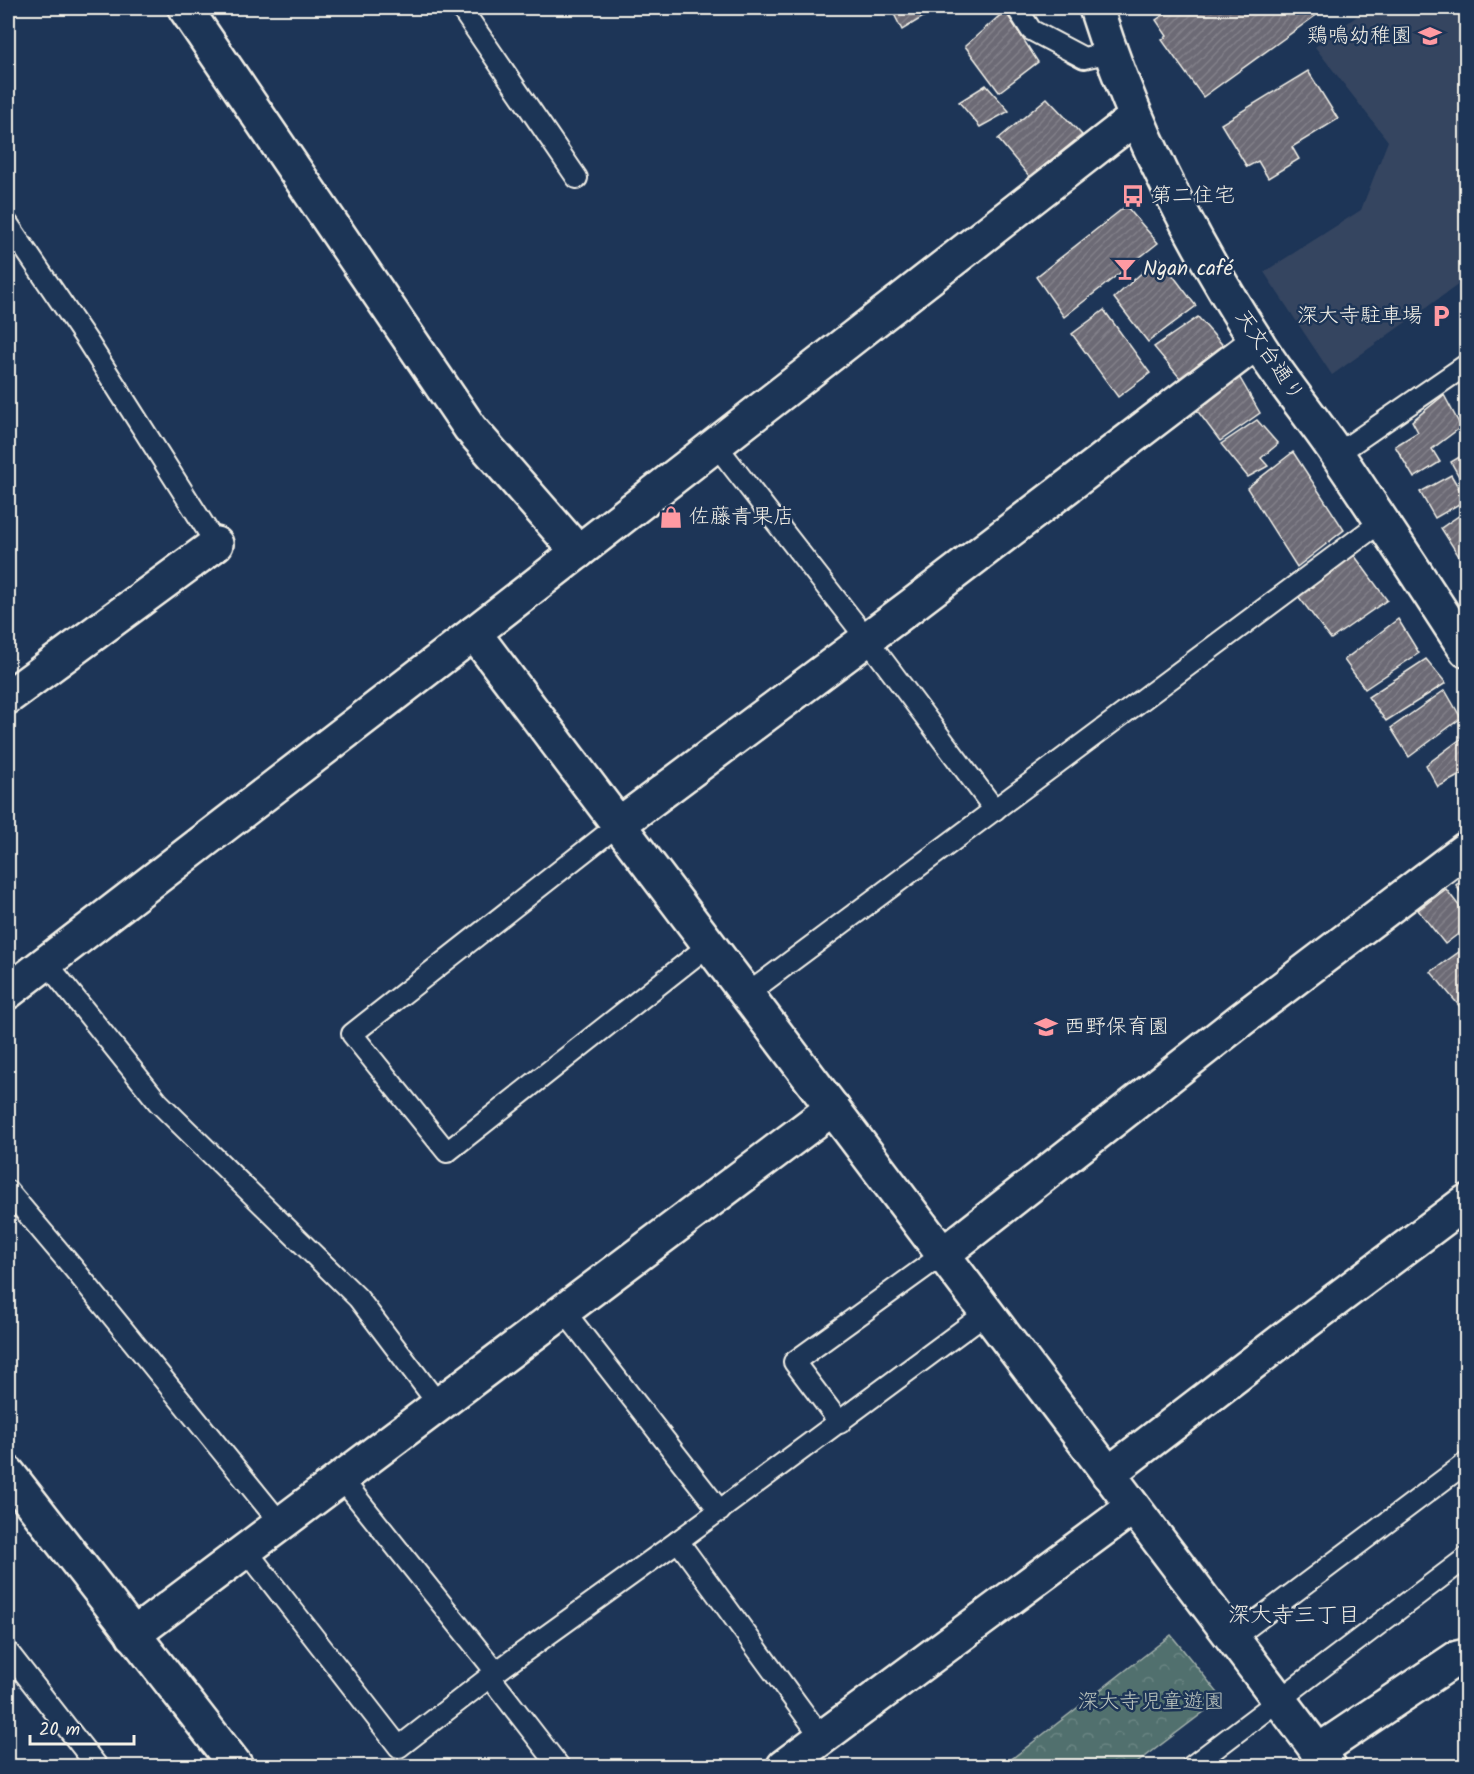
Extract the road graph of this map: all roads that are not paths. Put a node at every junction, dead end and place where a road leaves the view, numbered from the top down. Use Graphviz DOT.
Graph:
graph roads {
  1 [pos="184,8"];
  2 [pos="461,8"];
  3 [pos="1017,8"];
  4 [pos="1096,8"];
  5 [pos="1110,52"];
  6 [pos="1136,117"];
  7 [pos="577,178"];
  8 [pos="8,224"];
  9 [pos="1257,342"];
  10 [pos="1467,365"];
  11 [pos="716,445"];
  12 [pos="1337,454"];
  13 [pos="1382,521"];
  14 [pos="216,544"];
  15 [pos="578,552"];
  16 [pos="474,633"];
  17 [pos="867,639"];
  18 [pos="1467,650"];
  19 [pos="8,698"];
  20 [pos="995,810"];
  21 [pos="618,825"];
  22 [pos="1467,849"];
  23 [pos="709,945"];
  24 [pos="46,962"];
  25 [pos="8,992"];
  26 [pos="746,995"];
  27 [pos="833,1108"];
  28 [pos="8,1191"];
  29 [pos="1467,1202"];
  30 [pos="942,1254"];
  31 [pos="564,1311"];
  32 [pos="986,1313"];
  33 [pos="439,1405"];
  34 [pos="840,1423"];
  35 [pos="1467,1463"];
  36 [pos="8,1473"];
  37 [pos="1108,1474"];
  38 [pos="342,1478"];
  39 [pos="1133,1507"];
  40 [pos="720,1510"];
  41 [pos="280,1524"];
  42 [pos="678,1541"];
  43 [pos="246,1550"];
  44 [pos="1467,1558"];
  45 [pos="133,1635"];
  46 [pos="1232,1639"];
  47 [pos="8,1652"];
  48 [pos="1467,1656"];
  49 [pos="493,1674"];
  50 [pos="1278,1700"];
  51 [pos="822,1738"];
  52 [pos="1323,1759"];
  53 [pos="85,1763"];
  54 [pos="236,1767"];
  55 [pos="559,1767"];
  56 [pos="784,1767"];
  57 [pos="1192,1767"];
  1 -- 15 [label="street"];
  2 -- 7 [label="lane"];
  3 -- 5 [label="lane"];
  4 -- 5 [label="street, 天文台通り"];
  5 -- 6 [label="street, 天文台通り"];
  6 -- 9 [label="street, 天文台通り"];
  6 -- 11 [label="street"];
  8 -- 14 [label="lane"];
  9 -- 12 [label="street, 天文台通り"];
  9 -- 17 [label="street"];
  10 -- 12 [label="lane"];
  11 -- 15 [label="street"];
  11 -- 17 [label="lane"];
  12 -- 13 [label="street, 天文台通り"];
  13 -- 18 [label="street, 天文台通り"];
  13 -- 20 [label="lane"];
  14 -- 19 [label="street"];
  15 -- 16 [label="street"];
  16 -- 21 [label="street"];
  16 -- 24 [label="street"];
  17 -- 20 [label="lane"];
  17 -- 21 [label="street"];
  20 -- 26 [label="lane"];
  21 -- 23 [label="street"];
  21 -- 23 [label="lane"];
  22 -- 30 [label="street"];
  23 -- 26 [label="street"];
  24 -- 25 [label="street"];
  24 -- 33 [label="lane"];
  26 -- 27 [label="street"];
  27 -- 30 [label="street"];
  27 -- 31 [label="street"];
  28 -- 41 [label="lane"];
  29 -- 37 [label="street"];
  30 -- 32 [label="street"];
  30 -- 34 [label="lane"];
  31 -- 33 [label="street"];
  31 -- 40 [label="lane"];
  32 -- 34 [label="lane"];
  32 -- 37 [label="street"];
  33 -- 38 [label="street"];
  34 -- 40 [label="lane"];
  35 -- 46 [label="lane"];
  36 -- 45 [label="street"];
  37 -- 39 [label="street"];
  38 -- 41 [label="street"];
  38 -- 49 [label="lane"];
  39 -- 46 [label="street"];
  39 -- 51 [label="street"];
  40 -- 42 [label="lane"];
  41 -- 43 [label="street"];
  42 -- 49 [label="lane"];
  42 -- 51 [label="lane"];
  43 -- 45 [label="street"];
  43 -- 49 [label="lane"];
  44 -- 50 [label="lane"];
  45 -- 54 [label="street"];
  46 -- 50 [label="street"];
  47 -- 53 [label="lane"];
  48 -- 52 [label="street"];
  49 -- 55 [label="lane"];
  50 -- 52 [label="street"];
  50 -- 57 [label="lane"];
  51 -- 56 [label="street"];
}
